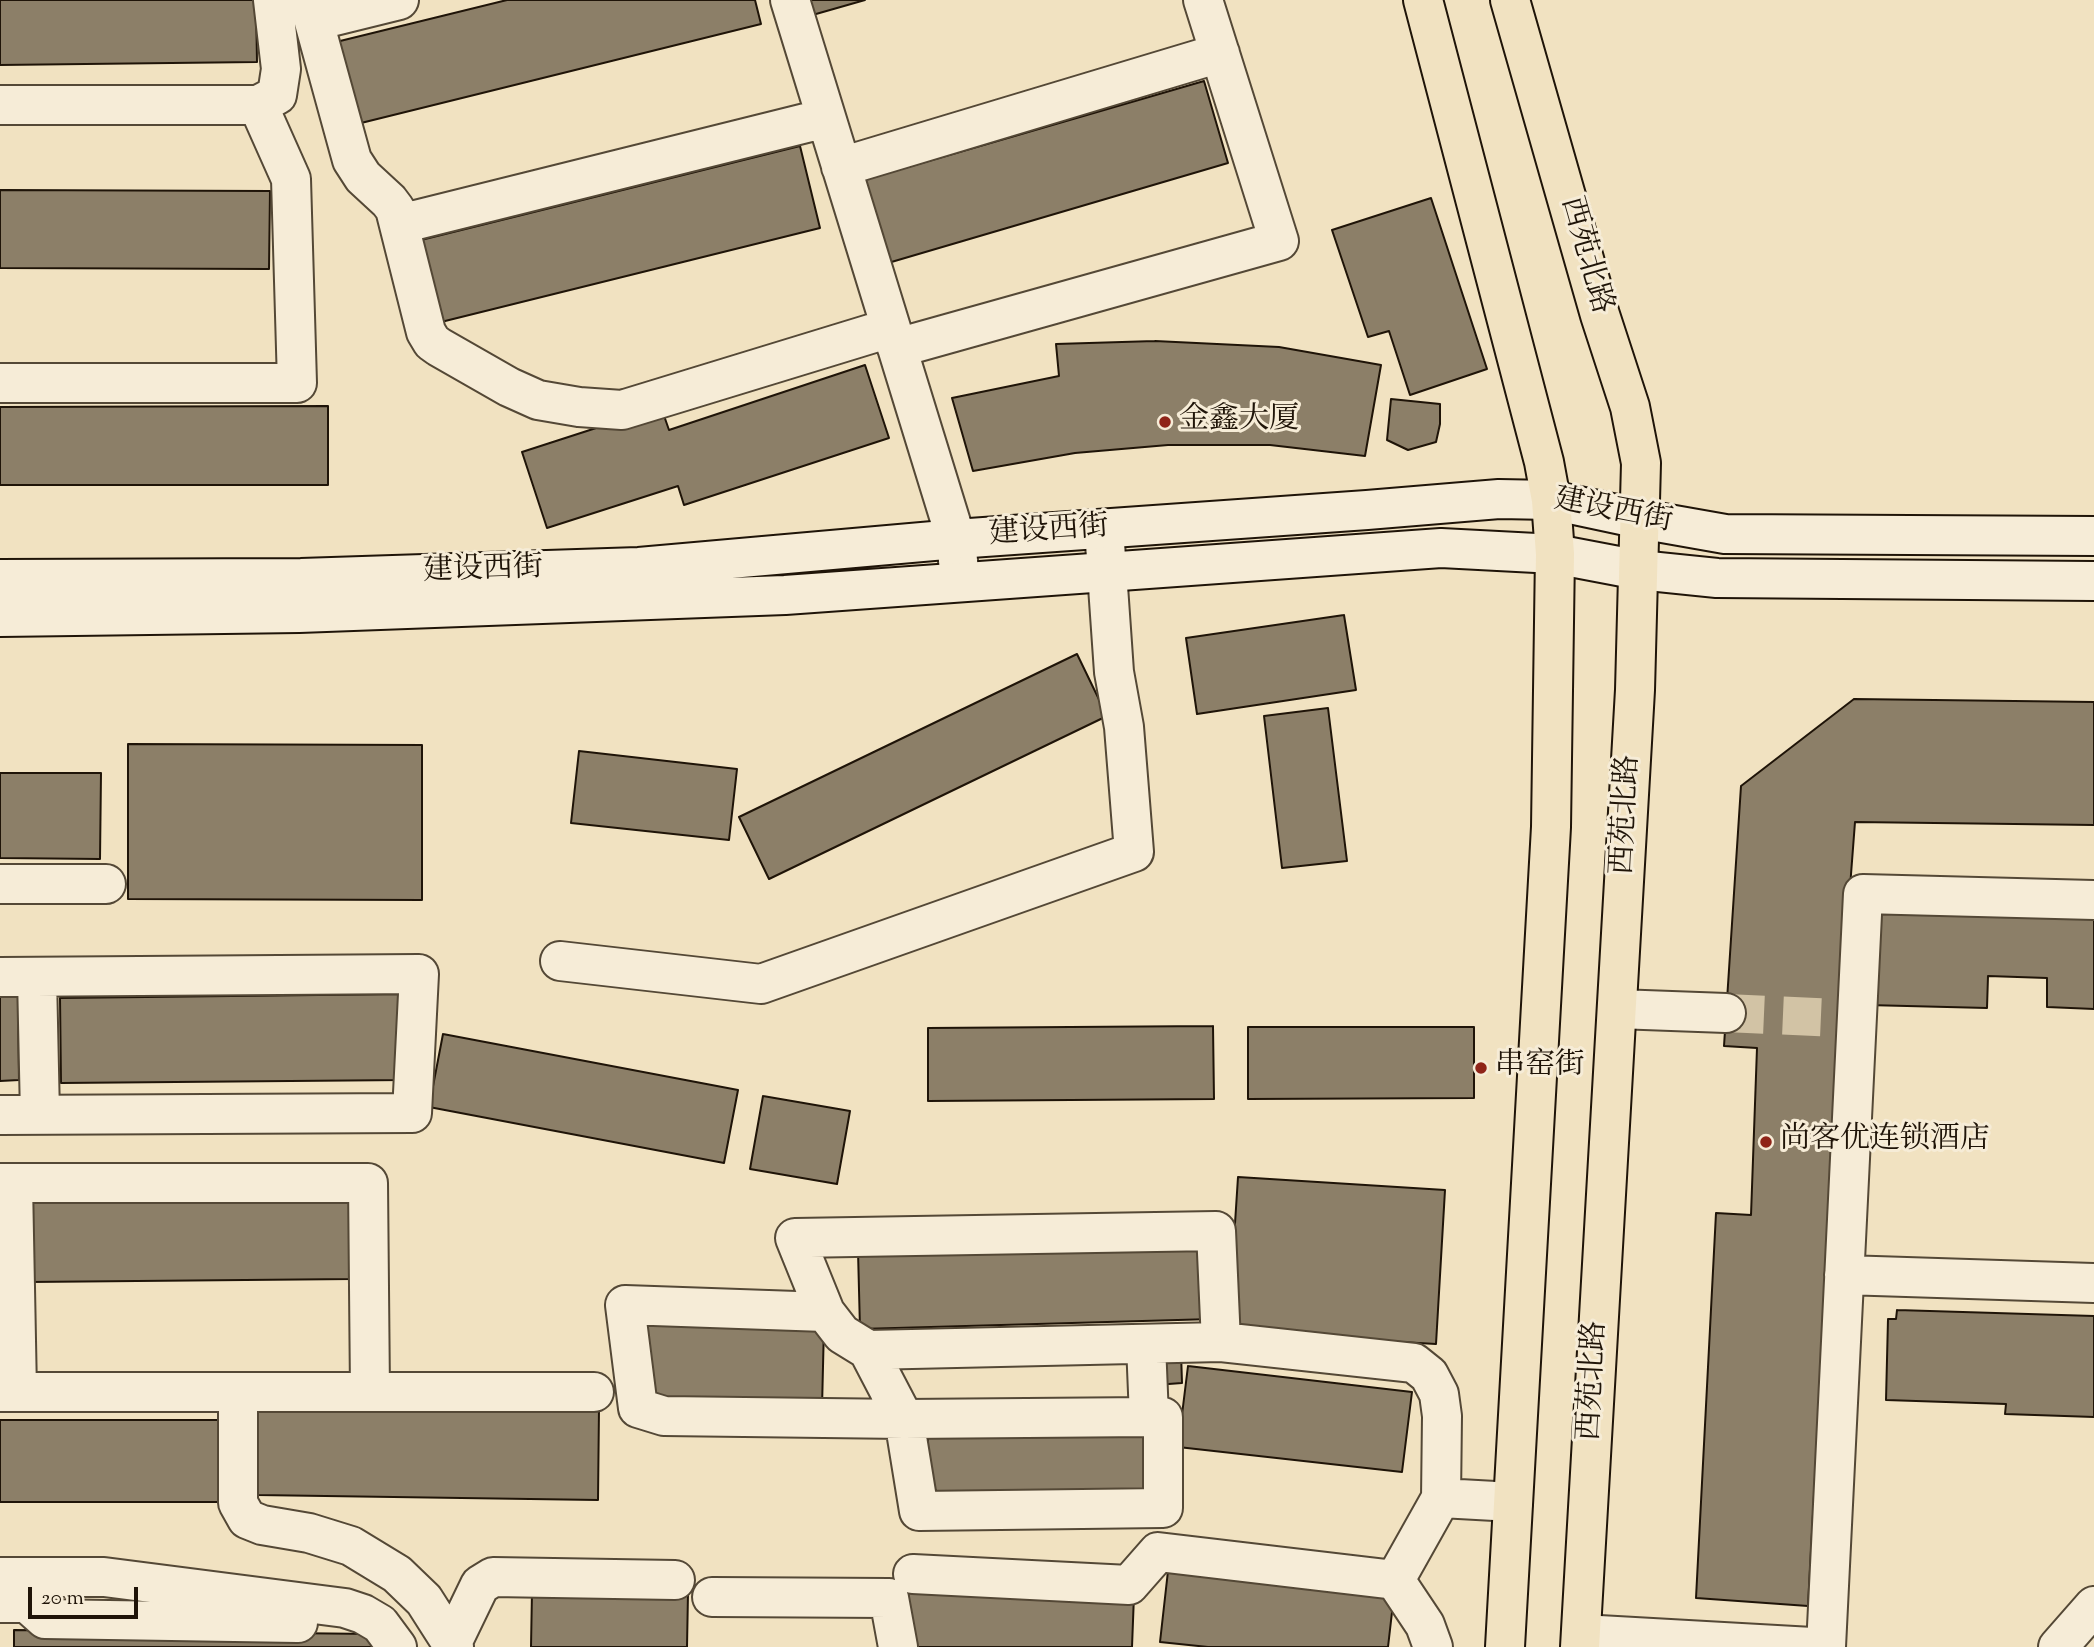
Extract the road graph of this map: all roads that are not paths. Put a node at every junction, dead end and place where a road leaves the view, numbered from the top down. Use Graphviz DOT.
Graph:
graph roads {
  1 [pos="273,0"];
  2 [pos="399,0"];
  3 [pos="790,0"];
  4 [pos="1203,0"];
  5 [pos="1423,0"];
  6 [pos="1510,0"];
  7 [pos="311,11"];
  8 [pos="1220,53"];
  9 [pos="0,105"];
  10 [pos="258,105"];
  11 [pos="826,118"];
  12 [pos="841,167"];
  13 [pos="400,224"];
  14 [pos="894,338"];
  15 [pos="0,383"];
  16 [pos="1551,500"];
  17 [pos="1640,519"];
  18 [pos="1104,529"];
  19 [pos="2094,536"];
  20 [pos="956,539"];
  21 [pos="1555,554"];
  22 [pos="1639,570"];
  23 [pos="1107,572"];
  24 [pos="0,579"];
  25 [pos="2094,580"];
  26 [pos="960,582"];
  27 [pos="0,617"];
  28 [pos="0,884"];
  29 [pos="106,884"];
  30 [pos="2094,900"];
  31 [pos="561,961"];
  32 [pos="0,977"];
  33 [pos="37,977"];
  34 [pos="1617,1009"];
  35 [pos="1726,1013"];
  36 [pos="0,1115"];
  37 [pos="40,1115"];
  38 [pos="6,1183"];
  39 [pos="1844,1275"];
  40 [pos="2094,1283"];
  41 [pos="825,1311"];
  42 [pos="1146,1344"];
  43 [pos="868,1350"];
  44 [pos="1222,1353"];
  45 [pos="9,1392"];
  46 [pos="237,1392"];
  47 [pos="370,1392"];
  48 [pos="594,1392"];
  49 [pos="1149,1417"];
  50 [pos="904,1419"];
  51 [pos="1441,1498"];
  52 [pos="1513,1503"];
  53 [pos="913,1574"];
  54 [pos="0,1577"];
  55 [pos="675,1580"];
  56 [pos="1395,1580"];
  57 [pos="712,1597"];
  58 [pos="0,1603"];
  59 [pos="2094,1606"];
  60 [pos="298,1623"];
  61 [pos="1580,1640"];
  62 [pos="453,1645"];
  63 [pos="397,1647"];
  64 [pos="898,1647"];
  65 [pos="1433,1647"];
  66 [pos="1505,1647"];
  67 [pos="1812,1647"];
  68 [pos="1826,1647"];
  69 [pos="2058,1647"];
  1 -- 10 [label="street"];
  2 -- 7 [label="street"];
  3 -- 11 [label="street"];
  4 -- 8 [label="street"];
  5 -- 16 [label="main road"];
  6 -- 17 [label="main road, 西苑北路"];
  7 -- 13 [label="street"];
  8 -- 12 [label="street"];
  8 -- 14 [label="street"];
  9 -- 10 [label="street"];
  10 -- 15 [label="street"];
  11 -- 12 [label="street"];
  11 -- 13 [label="street"];
  12 -- 14 [label="street"];
  13 -- 14 [label="street"];
  14 -- 20 [label="street"];
  16 -- 17 [label="street, 建设西街"];
  16 -- 18 [label="street, 建设西街"];
  16 -- 21 [label="main road"];
  17 -- 19 [label="street, 建设西街"];
  17 -- 22 [label="main road, 西苑北路"];
  18 -- 20 [label="street, 建设西街"];
  18 -- 23 [label="street"];
  20 -- 24 [label="street, 建设西街"];
  20 -- 26 [label="street"];
  21 -- 22 [label="street, 建设西街"];
  21 -- 23 [label="street, 建设西街"];
  21 -- 52 [label="main road"];
  22 -- 25 [label="street, 建设西街"];
  22 -- 34 [label="main road, 西苑北路"];
  23 -- 26 [label="street, 建设西街"];
  23 -- 31 [label="street"];
  26 -- 27 [label="street, 建设西街"];
  28 -- 29 [label="street"];
  30 -- 39 [label="street"];
  32 -- 33 [label="street"];
  33 -- 37 [label="street"];
  33 -- 37 [label="street"];
  34 -- 35 [label="street"];
  34 -- 61 [label="main road, 西苑北路"];
  36 -- 37 [label="street"];
  38 -- 45 [label="street"];
  38 -- 47 [label="street"];
  39 -- 40 [label="street"];
  39 -- 68 [label="street"];
  41 -- 43 [label="street"];
  41 -- 44 [label="street"];
  41 -- 50 [label="street"];
  42 -- 43 [label="street"];
  42 -- 44 [label="street"];
  42 -- 49 [label="street"];
  43 -- 50 [label="street"];
  44 -- 51 [label="street"];
  45 -- 46 [label="street"];
  46 -- 47 [label="street"];
  46 -- 62 [label="street"];
  47 -- 48 [label="street"];
  49 -- 50 [label="street"];
  49 -- 50 [label="street"];
  51 -- 52 [label="street"];
  51 -- 56 [label="street"];
  52 -- 66 [label="main road"];
  53 -- 56 [label="street"];
  54 -- 63 [label="street"];
  55 -- 62 [label="street"];
  56 -- 65 [label="street"];
  57 -- 64 [label="street"];
  58 -- 60 [label="street"];
  59 -- 69 [label="street"];
  61 -- 67 [label="street"];
}
